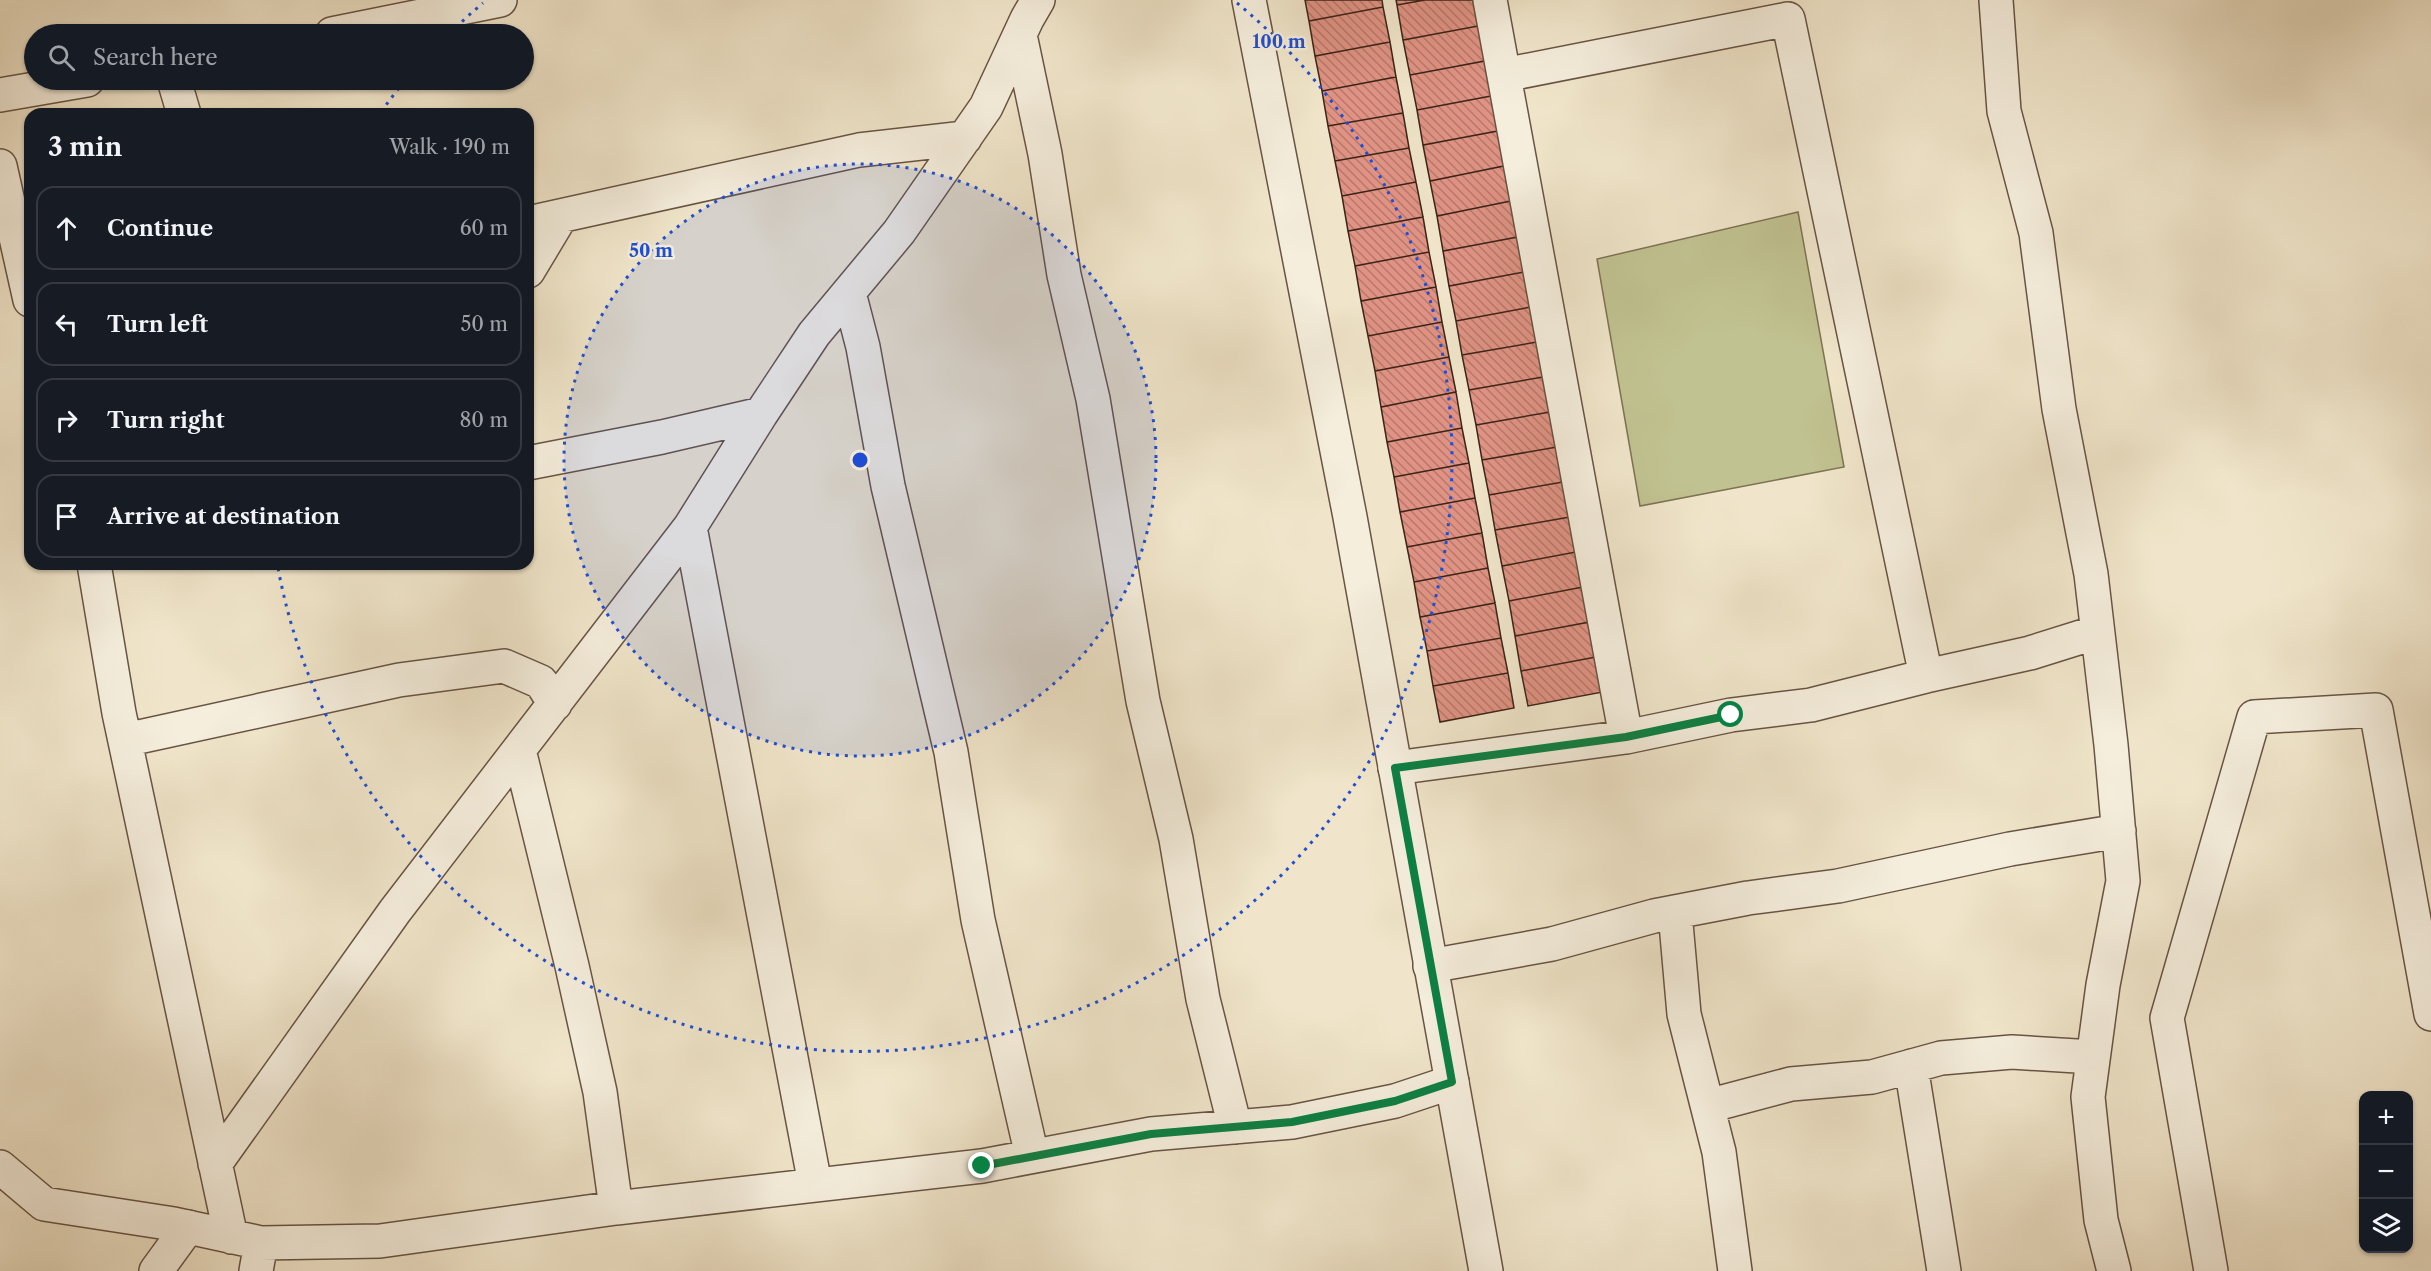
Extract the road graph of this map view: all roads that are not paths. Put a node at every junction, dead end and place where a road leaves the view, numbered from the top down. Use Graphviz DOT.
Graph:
graph roads {
  1 [pos="500,0"];
  2 [pos="1038,0"];
  3 [pos="1249,0"];
  4 [pos="1490,0"];
  5 [pos="1996,0"];
  6 [pos="381,24"];
  7 [pos="1020,35"];
  8 [pos="1504,75"];
  9 [pos="29,90"];
  10 [pos="177,90"];
  11 [pos="0,95"];
  12 [pos="182,108"];
  13 [pos="965,138"];
  14 [pos="0,166"];
  15 [pos="561,216"];
  16 [pos="534,222"];
  17 [pos="534,262"];
  18 [pos="24,273"];
  19 [pos="849,293"];
  20 [pos="760,414"];
  21 [pos="534,462"];
  22 [pos="690,527"];
  23 [pos="101,570"];
  24 [pos="2097,632"];
  25 [pos="1926,676"];
  26 [pos="555,704"];
  27 [pos="1626,737"];
  28 [pos="124,740"];
  29 [pos="519,750"];
  30 [pos="1395,768"];
  31 [pos="2119,831"];
  32 [pos="1675,912"];
  33 [pos="1430,966"];
  34 [pos="2431,1014"];
  35 [pos="2093,1057"];
  36 [pos="1911,1066"];
  37 [pos="1452,1082"];
  38 [pos="1708,1106"];
  39 [pos="1235,1127"];
  40 [pos="1032,1156"];
  41 [pos="215,1164"];
  42 [pos="0,1167"];
  43 [pos="815,1184"];
  44 [pos="616,1208"];
  45 [pos="188,1227"];
  46 [pos="249,1250"];
  47 [pos="156,1271"];
  48 [pos="1486,1271"];
  49 [pos="1735,1271"];
  50 [pos="1944,1271"];
  51 [pos="2114,1271"];
  52 [pos="2211,1271"];
  1 -- 6 [label="street"];
  2 -- 7 [label="street"];
  3 -- 30 [label="street"];
  4 -- 8 [label="street"];
  5 -- 24 [label="street"];
  7 -- 13 [label="street"];
  7 -- 39 [label="street"];
  8 -- 25 [label="street"];
  8 -- 27 [label="street"];
  9 -- 11 [label="street"];
  10 -- 12 [label="street"];
  13 -- 15 [label="street"];
  13 -- 19 [label="street"];
  14 -- 18 [label="street"];
  15 -- 16 [label="street"];
  15 -- 17 [label="street"];
  19 -- 20 [label="street"];
  19 -- 40 [label="street"];
  20 -- 21 [label="street"];
  20 -- 22 [label="street"];
  22 -- 26 [label="street"];
  22 -- 43 [label="street"];
  23 -- 28 [label="street"];
  24 -- 25 [label="street"];
  24 -- 31 [label="street"];
  25 -- 27 [label="street"];
  26 -- 28 [label="street"];
  26 -- 29 [label="street"];
  27 -- 30 [label="street"];
  28 -- 41 [label="street"];
  29 -- 41 [label="street"];
  29 -- 44 [label="street"];
  30 -- 33 [label="street"];
  31 -- 32 [label="street"];
  31 -- 35 [label="street"];
  32 -- 33 [label="street"];
  32 -- 38 [label="street"];
  33 -- 37 [label="street"];
  34 -- 52 [label="street"];
  35 -- 36 [label="street"];
  35 -- 51 [label="street"];
  36 -- 38 [label="street"];
  36 -- 50 [label="street"];
  37 -- 39 [label="street"];
  37 -- 48 [label="street"];
  38 -- 49 [label="street"];
  39 -- 40 [label="street"];
  40 -- 43 [label="street"];
  41 -- 46 [label="street"];
  42 -- 45 [label="street"];
  43 -- 44 [label="street"];
  44 -- 46 [label="street"];
  45 -- 46 [label="street"];
  45 -- 47 [label="street"];
}
